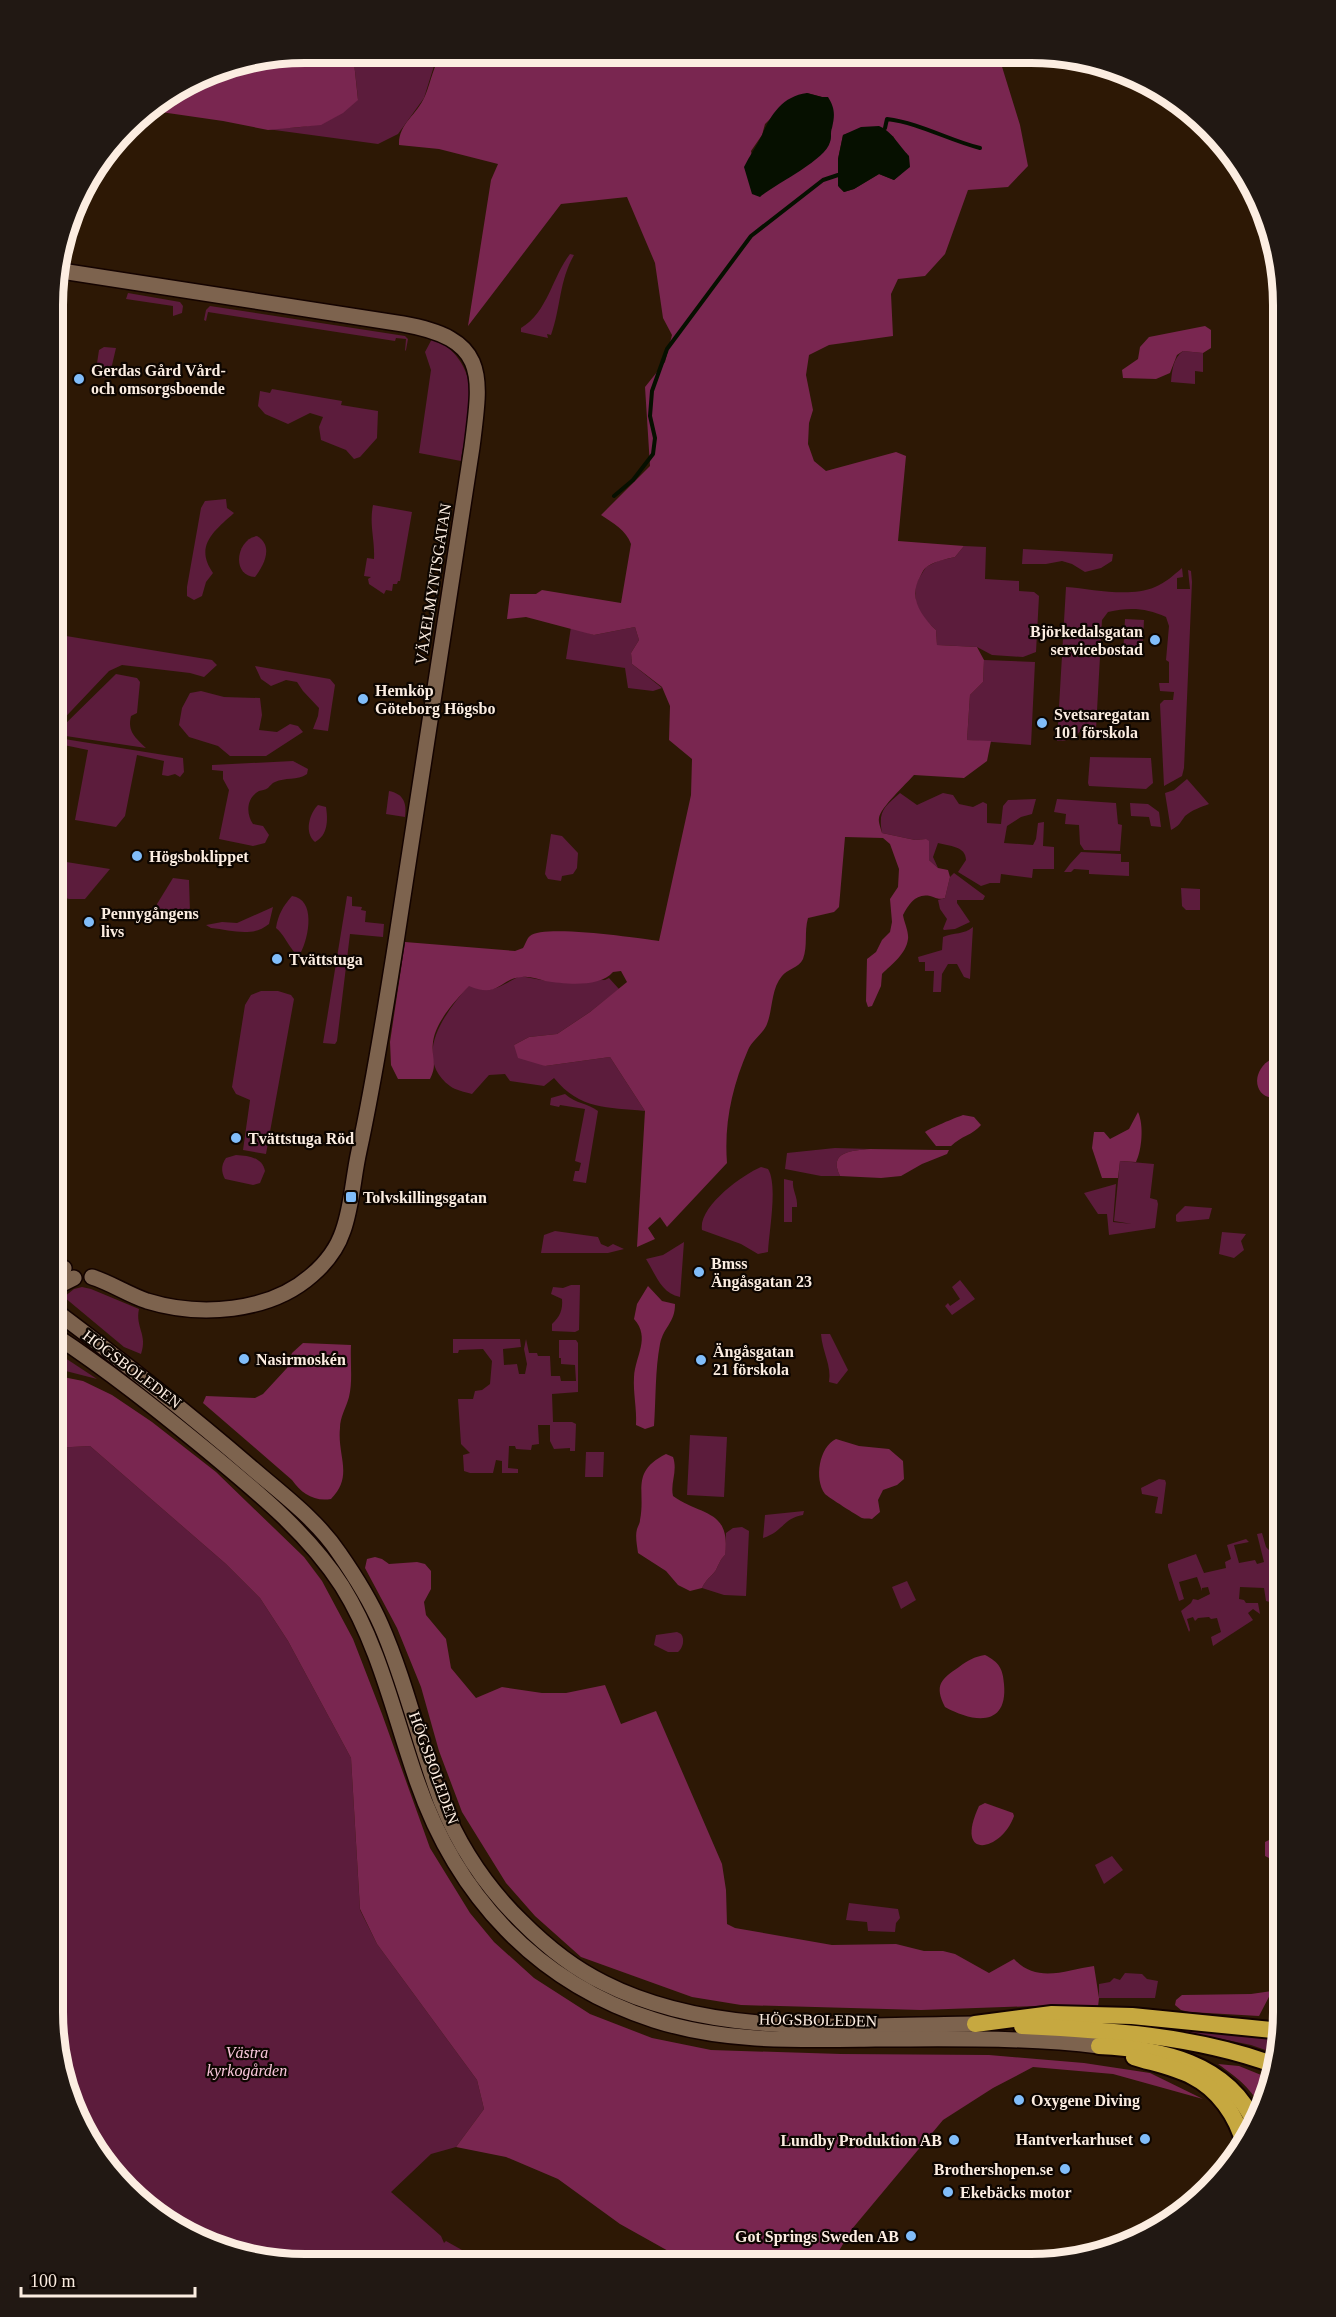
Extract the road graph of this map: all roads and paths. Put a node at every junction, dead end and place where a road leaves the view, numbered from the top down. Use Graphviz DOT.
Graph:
graph roads {
  1 [pos="65,272"];
  2 [pos="69,1273"];
  3 [pos="96,1273"];
  4 [pos="63,1280"];
  5 [pos="63,1317"];
  6 [pos="63,1341"];
  7 [pos="975,2024"];
  8 [pos="1272,2028"];
  9 [pos="1099,2046"];
  10 [pos="1267,2063"];
  11 [pos="1250,2115"];
  12 [pos="1240,2135"];
  1 -- 3 [label="main road, VÄXELMYNTSGATAN"];
  2 -- 4 [label="main road"];
  5 -- 7 [label="main road, HÖGSBOLEDEN"];
  6 -- 9 [label="main road, HÖGSBOLEDEN"];
  7 -- 8 [label="highway"];
  7 -- 10 [label="highway"];
  9 -- 11 [label="highway"];
  9 -- 12 [label="highway"];
}
